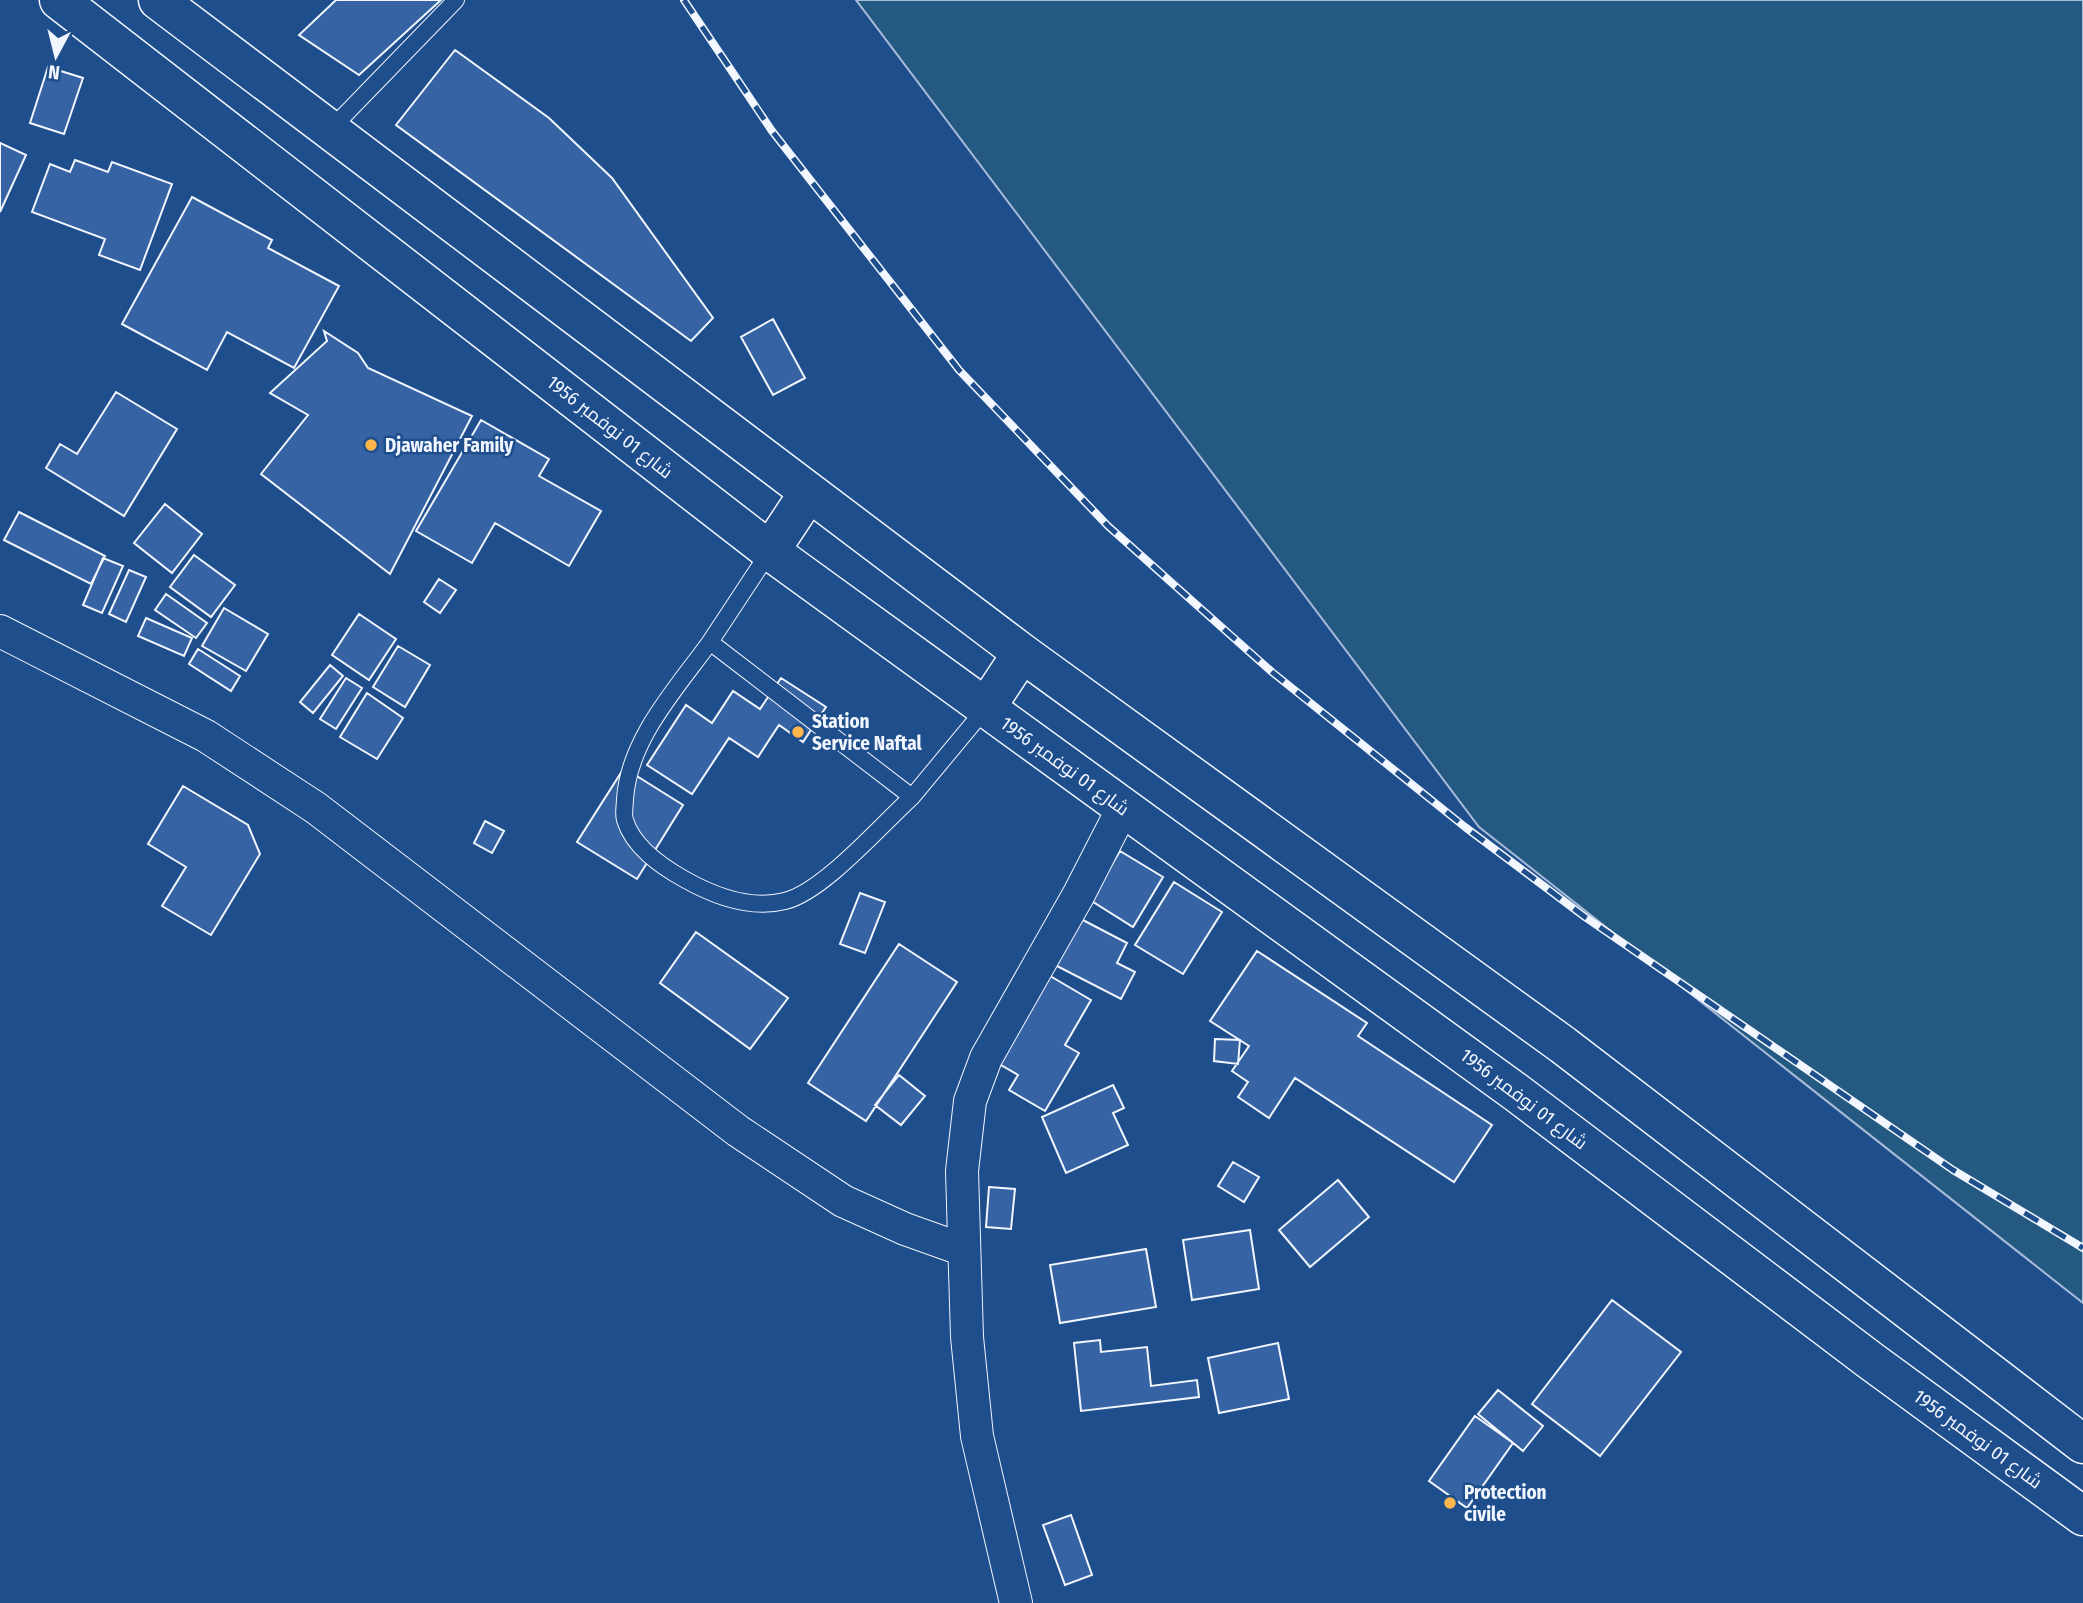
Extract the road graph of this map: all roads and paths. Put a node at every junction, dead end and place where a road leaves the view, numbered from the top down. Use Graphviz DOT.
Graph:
graph roads {
  1 [pos="59,0"];
  2 [pos="158,0"];
  3 [pos="456,0"];
  4 [pos="330,130"];
  5 [pos="808,492"];
  6 [pos="770,551"];
  7 [pos="0,631"];
  8 [pos="710,642"];
  9 [pos="1022,653"];
  10 [pos="985,709"];
  11 [pos="912,797"];
  12 [pos="1123,808"];
  13 [pos="964,1250"];
  14 [pos="2083,1444"];
  15 [pos="2083,1516"];
  16 [pos="1016,1603"];
  1 -- 6 [label="main road, شارع 01 نوفمبر 1956"];
  2 -- 4 [label="main road"];
  3 -- 4 [label="lane"];
  4 -- 5 [label="main road"];
  5 -- 6 [label="main road"];
  5 -- 9 [label="main road"];
  6 -- 8 [label="lane"];
  6 -- 10 [label="main road, شارع 01 نوفمبر 1956"];
  7 -- 13 [label="street"];
  8 -- 11 [label="lane"];
  8 -- 11 [label="lane"];
  9 -- 10 [label="main road"];
  9 -- 14 [label="main road"];
  10 -- 11 [label="lane"];
  10 -- 12 [label="main road, شارع 01 نوفمبر 1956"];
  12 -- 13 [label="street"];
  12 -- 15 [label="main road, شارع 01 نوفمبر 1956"];
  13 -- 16 [label="street"];
}
